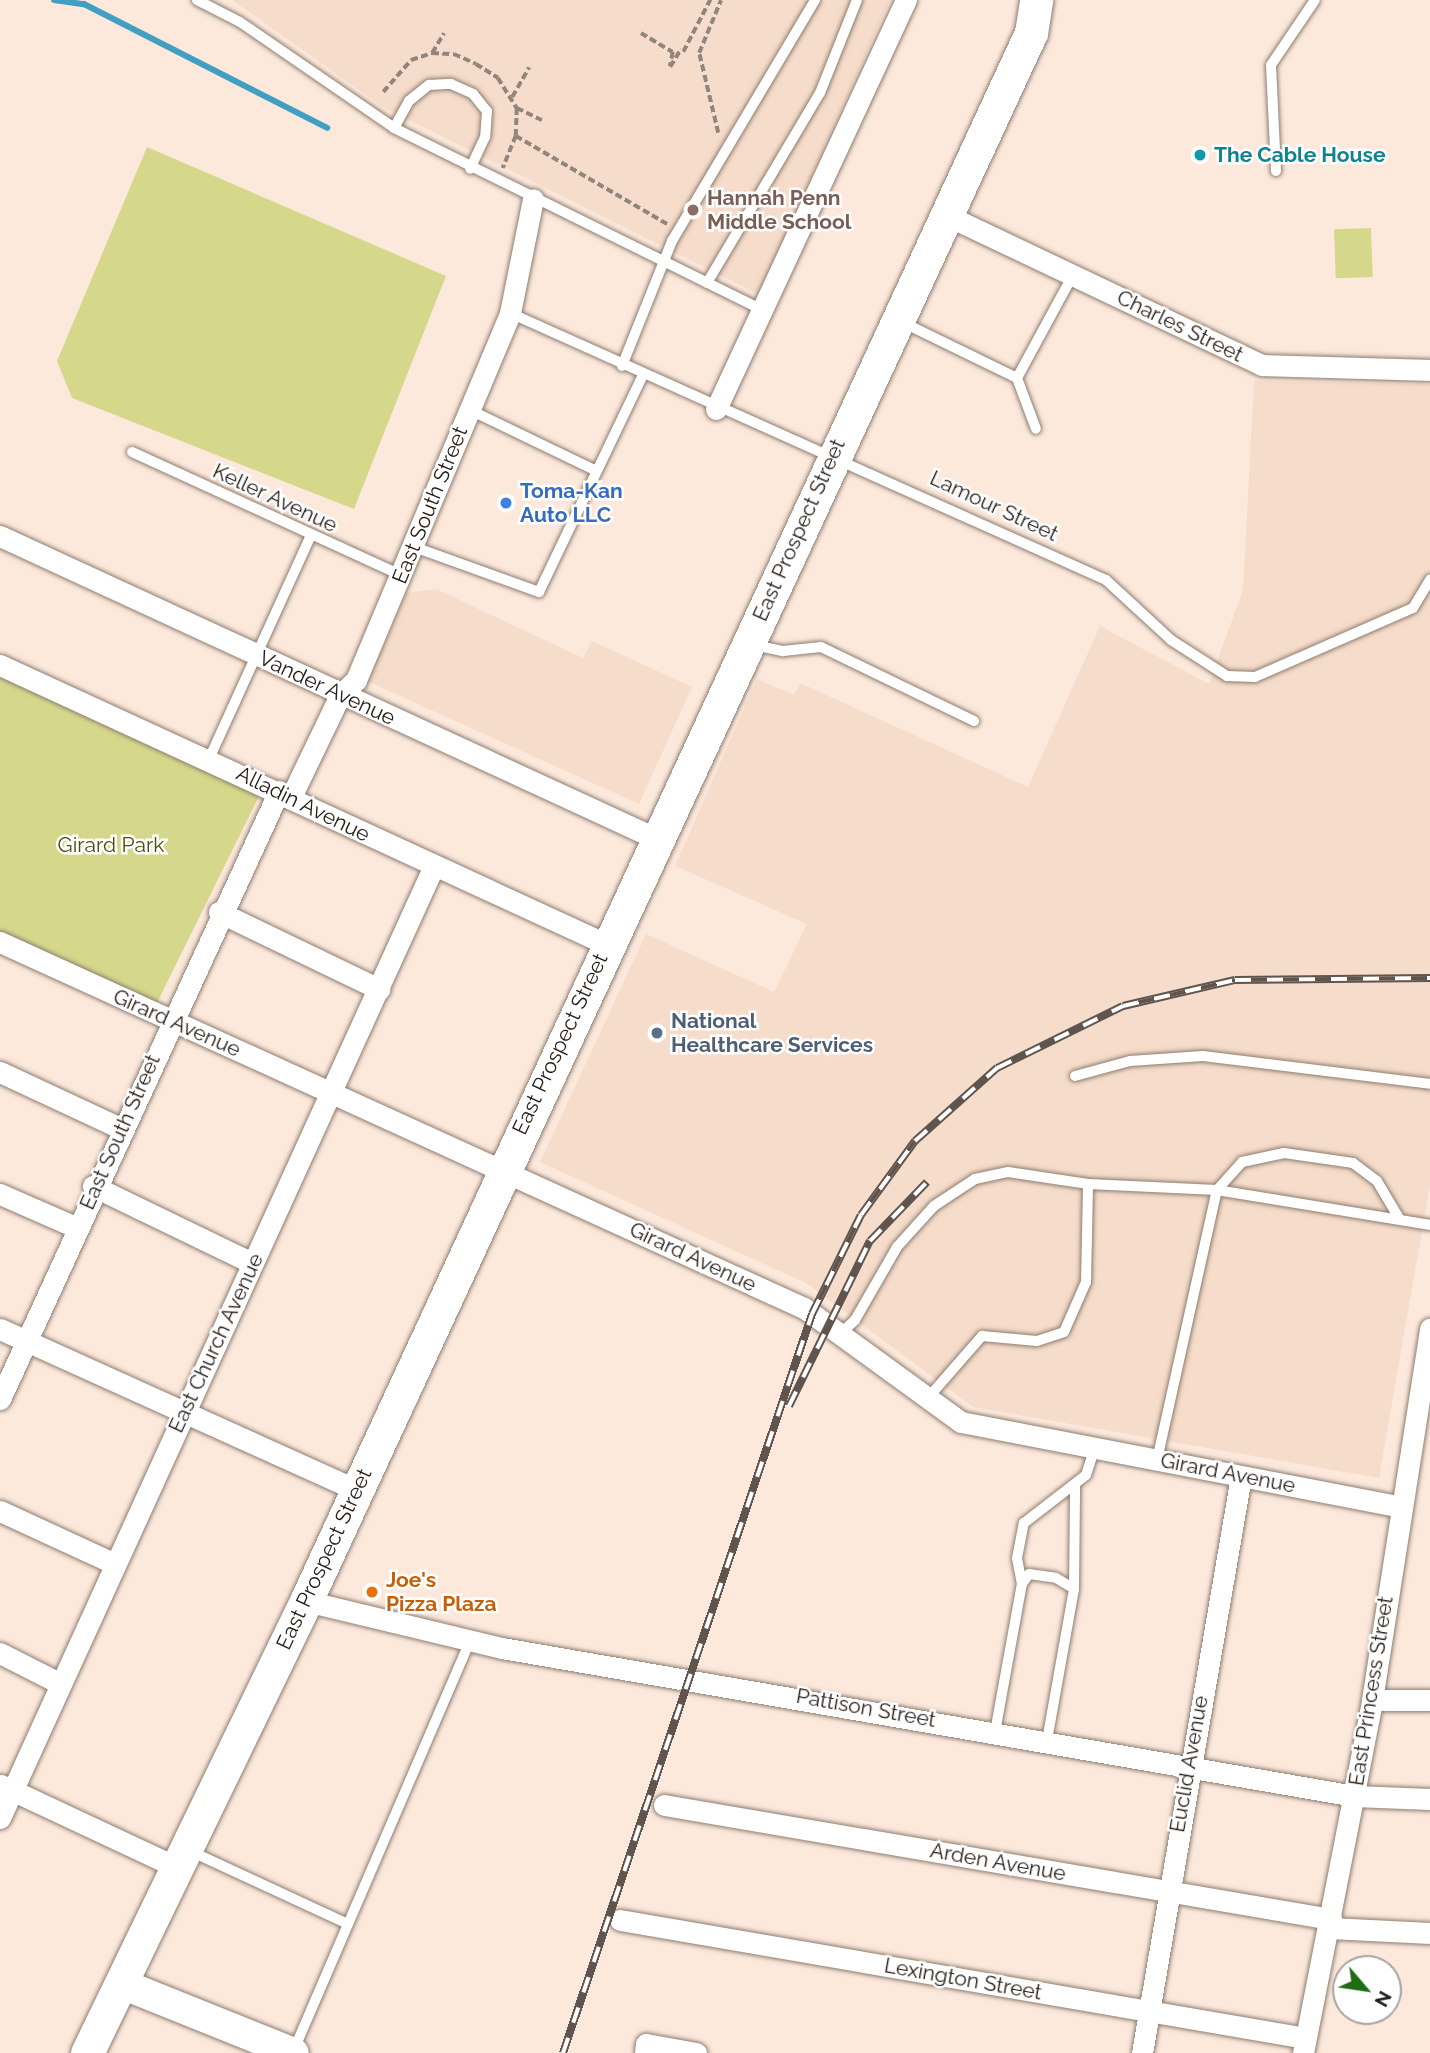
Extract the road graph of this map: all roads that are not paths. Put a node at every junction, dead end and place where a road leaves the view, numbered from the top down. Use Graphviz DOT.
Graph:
graph roads {
  1 [pos="197,0"];
  2 [pos="815,0"];
  3 [pos="857,0"];
  4 [pos="906,0"];
  5 [pos="1036,0"];
  6 [pos="1315,0"];
  7 [pos="394,128"];
  8 [pos="470,169"];
  9 [pos="1276,171"];
  10 [pos="533,199"];
  11 [pos="946,215"];
  12 [pos="668,264"];
  13 [pos="1073,275"];
  14 [pos="707,283"];
  15 [pos="762,310"];
  16 [pos="510,313"];
  17 [pos="896,319"];
  18 [pos="622,366"];
  19 [pos="1430,370"];
  20 [pos="643,374"];
  21 [pos="1017,378"];
  22 [pos="468,409"];
  23 [pos="716,409"];
  24 [pos="1036,429"];
  25 [pos="132,452"];
  26 [pos="832,457"];
  27 [pos="595,470"];
  28 [pos="0,536"];
  29 [pos="310,537"];
  30 [pos="414,547"];
  31 [pos="403,576"];
  32 [pos="1430,580"];
  33 [pos="748,644"];
  34 [pos="257,656"];
  35 [pos="0,665"];
  36 [pos="340,695"];
  37 [pos="974,722"];
  38 [pos="209,760"];
  39 [pos="285,794"];
  40 [pos="655,838"];
  41 [pos="433,868"];
  42 [pos="219,912"];
  43 [pos="0,942"];
  44 [pos="606,944"];
  45 [pos="379,989"];
  46 [pos="169,1020"];
  47 [pos="0,1072"];
  48 [pos="1075,1076"];
  49 [pos="1430,1084"];
  50 [pos="335,1092"];
  51 [pos="120,1128"];
  52 [pos="502,1169"];
  53 [pos="1088,1184"];
  54 [pos="93,1186"];
  55 [pos="1217,1190"];
  56 [pos="0,1194"];
  57 [pos="1399,1218"];
  58 [pos="1430,1225"];
  59 [pos="78,1228"];
  60 [pos="252,1263"];
  61 [pos="1430,1328"];
  62 [pos="0,1329"];
  63 [pos="839,1335"];
  64 [pos="29,1342"];
  65 [pos="0,1399"];
  66 [pos="925,1401"];
  67 [pos="186,1409"];
  68 [pos="1095,1448"];
  69 [pos="1157,1460"];
  70 [pos="1241,1476"];
  71 [pos="1075,1486"];
  72 [pos="357,1490"];
  73 [pos="1399,1506"];
  74 [pos="0,1511"];
  75 [pos="113,1563"];
  76 [pos="1022,1584"];
  77 [pos="1073,1589"];
  78 [pos="306,1601"];
  79 [pos="472,1637"];
  80 [pos="0,1653"];
  81 [pos="60,1683"];
  82 [pos="1372,1700"];
  83 [pos="1430,1700"];
  84 [pos="995,1732"];
  85 [pos="1047,1741"];
  86 [pos="1188,1767"];
  87 [pos="6,1788"];
  88 [pos="1354,1796"];
  89 [pos="1430,1799"];
  90 [pos="664,1805"];
  91 [pos="0,1818"];
  92 [pos="178,1857"];
  93 [pos="1168,1891"];
  94 [pos="620,1920"];
  95 [pos="348,1924"];
  96 [pos="1330,1924"];
  97 [pos="1430,1933"];
  98 [pos="122,1984"];
  99 [pos="1150,2011"];
  100 [pos="1304,2045"];
  101 [pos="646,2049"];
  102 [pos="87,2053"];
  103 [pos="293,2053"];
  104 [pos="696,2053"];
  105 [pos="1142,2053"];
  1 -- 7 [label="lane"];
  2 -- 12 [label="lane"];
  3 -- 14 [label="lane"];
  4 -- 15 [label="street"];
  5 -- 11 [label="main road, East Prospect Street"];
  6 -- 9 [label="lane"];
  7 -- 8 [label="lane"];
  7 -- 8 [label="lane"];
  8 -- 10 [label="lane"];
  10 -- 12 [label="lane"];
  10 -- 16 [label="street, East South Street"];
  11 -- 13 [label="street, Charles Street"];
  11 -- 17 [label="main road, East Prospect Street"];
  12 -- 14 [label="lane"];
  12 -- 18 [label="lane"];
  13 -- 19 [label="street, Charles Street"];
  13 -- 21 [label="lane"];
  14 -- 15 [label="lane"];
  15 -- 23 [label="street"];
  16 -- 18 [label="lane, Lamour Street"];
  16 -- 22 [label="street, East South Street"];
  17 -- 21 [label="lane"];
  17 -- 26 [label="main road, East Prospect Street"];
  18 -- 20 [label="lane, Lamour Street"];
  20 -- 23 [label="lane, Lamour Street"];
  20 -- 27 [label="lane"];
  21 -- 24 [label="lane"];
  22 -- 27 [label="lane"];
  22 -- 30 [label="street, East South Street"];
  23 -- 26 [label="lane, Lamour Street"];
  25 -- 29 [label="lane, Keller Avenue"];
  26 -- 32 [label="lane, Lamour Street"];
  26 -- 33 [label="main road, East Prospect Street"];
  27 -- 30 [label="lane"];
  28 -- 34 [label="street, Vander Avenue"];
  29 -- 31 [label="lane, Keller Avenue"];
  29 -- 34 [label="lane"];
  30 -- 31 [label="street, East South Street"];
  31 -- 36 [label="street, East South Street"];
  33 -- 37 [label="lane"];
  33 -- 40 [label="main road, East Prospect Street"];
  34 -- 36 [label="street, Vander Avenue"];
  34 -- 38 [label="lane"];
  35 -- 38 [label="street, Alladin Avenue"];
  36 -- 39 [label="street, East South Street"];
  36 -- 40 [label="street, Vander Avenue"];
  38 -- 39 [label="street, Alladin Avenue"];
  39 -- 41 [label="street, Alladin Avenue"];
  39 -- 42 [label="street, East South Street"];
  40 -- 44 [label="main road, East Prospect Street"];
  41 -- 44 [label="street, Alladin Avenue"];
  41 -- 45 [label="street, East Church Avenue"];
  42 -- 45 [label="street"];
  42 -- 46 [label="street, East South Street"];
  43 -- 46 [label="street, Girard Avenue"];
  44 -- 52 [label="main road, East Prospect Street"];
  45 -- 50 [label="street, East Church Avenue"];
  46 -- 50 [label="street, Girard Avenue"];
  46 -- 51 [label="street, East South Street"];
  47 -- 51 [label="street"];
  48 -- 49 [label="lane"];
  50 -- 52 [label="street, Girard Avenue"];
  50 -- 60 [label="street, East Church Avenue"];
  51 -- 54 [label="street, East South Street"];
  52 -- 63 [label="street, Girard Avenue"];
  52 -- 72 [label="main road, East Prospect Street"];
  53 -- 55 [label="lane"];
  53 -- 63 [label="lane"];
  53 -- 66 [label="lane"];
  54 -- 59 [label="street, East South Street"];
  54 -- 60 [label="street"];
  55 -- 57 [label="lane"];
  55 -- 57 [label="lane"];
  55 -- 69 [label="lane"];
  56 -- 59 [label="street"];
  57 -- 58 [label="lane"];
  59 -- 64 [label="street, East South Street"];
  60 -- 67 [label="street, East Church Avenue"];
  61 -- 73 [label="street, East Princess Street"];
  62 -- 64 [label="street"];
  63 -- 66 [label="street, Girard Avenue"];
  64 -- 65 [label="street, East South Street"];
  64 -- 67 [label="street"];
  66 -- 68 [label="street, Girard Avenue"];
  67 -- 72 [label="street"];
  67 -- 75 [label="street, East Church Avenue"];
  68 -- 69 [label="street, Girard Avenue"];
  68 -- 71 [label="lane"];
  69 -- 70 [label="street, Girard Avenue"];
  70 -- 73 [label="street, Girard Avenue"];
  70 -- 86 [label="street, Euclid Avenue"];
  71 -- 76 [label="lane"];
  71 -- 77 [label="lane"];
  72 -- 78 [label="main road, East Prospect Street"];
  73 -- 82 [label="street, East Princess Street"];
  74 -- 75 [label="street"];
  75 -- 81 [label="street, East Church Avenue"];
  76 -- 77 [label="lane"];
  76 -- 84 [label="lane"];
  77 -- 85 [label="lane"];
  78 -- 79 [label="street, Pattison Street"];
  78 -- 92 [label="main road, East Prospect Street"];
  79 -- 84 [label="street, Pattison Street"];
  79 -- 95 [label="lane"];
  80 -- 81 [label="street"];
  81 -- 87 [label="street, East Church Avenue"];
  82 -- 83 [label="street"];
  82 -- 88 [label="street, East Princess Street"];
  84 -- 85 [label="street, Pattison Street"];
  85 -- 86 [label="street, Pattison Street"];
  86 -- 88 [label="street, Pattison Street"];
  86 -- 93 [label="street, Euclid Avenue"];
  87 -- 91 [label="street, East Church Avenue"];
  87 -- 92 [label="street"];
  88 -- 89 [label="street, Pattison Street"];
  88 -- 96 [label="street, East Princess Street"];
  90 -- 93 [label="street, Arden Avenue"];
  92 -- 95 [label="lane"];
  92 -- 98 [label="main road, East Prospect Street"];
  93 -- 96 [label="street, Arden Avenue"];
  93 -- 99 [label="street, Euclid Avenue"];
  94 -- 99 [label="street, Lexington Street"];
  95 -- 103 [label="lane"];
  96 -- 97 [label="street, Arden Avenue"];
  96 -- 100 [label="street, East Princess Street"];
  98 -- 102 [label="main road, East Prospect Street"];
  98 -- 103 [label="main road"];
  99 -- 100 [label="street, Lexington Street"];
  99 -- 105 [label="street, Euclid Avenue"];
  101 -- 104 [label="street"];
}
